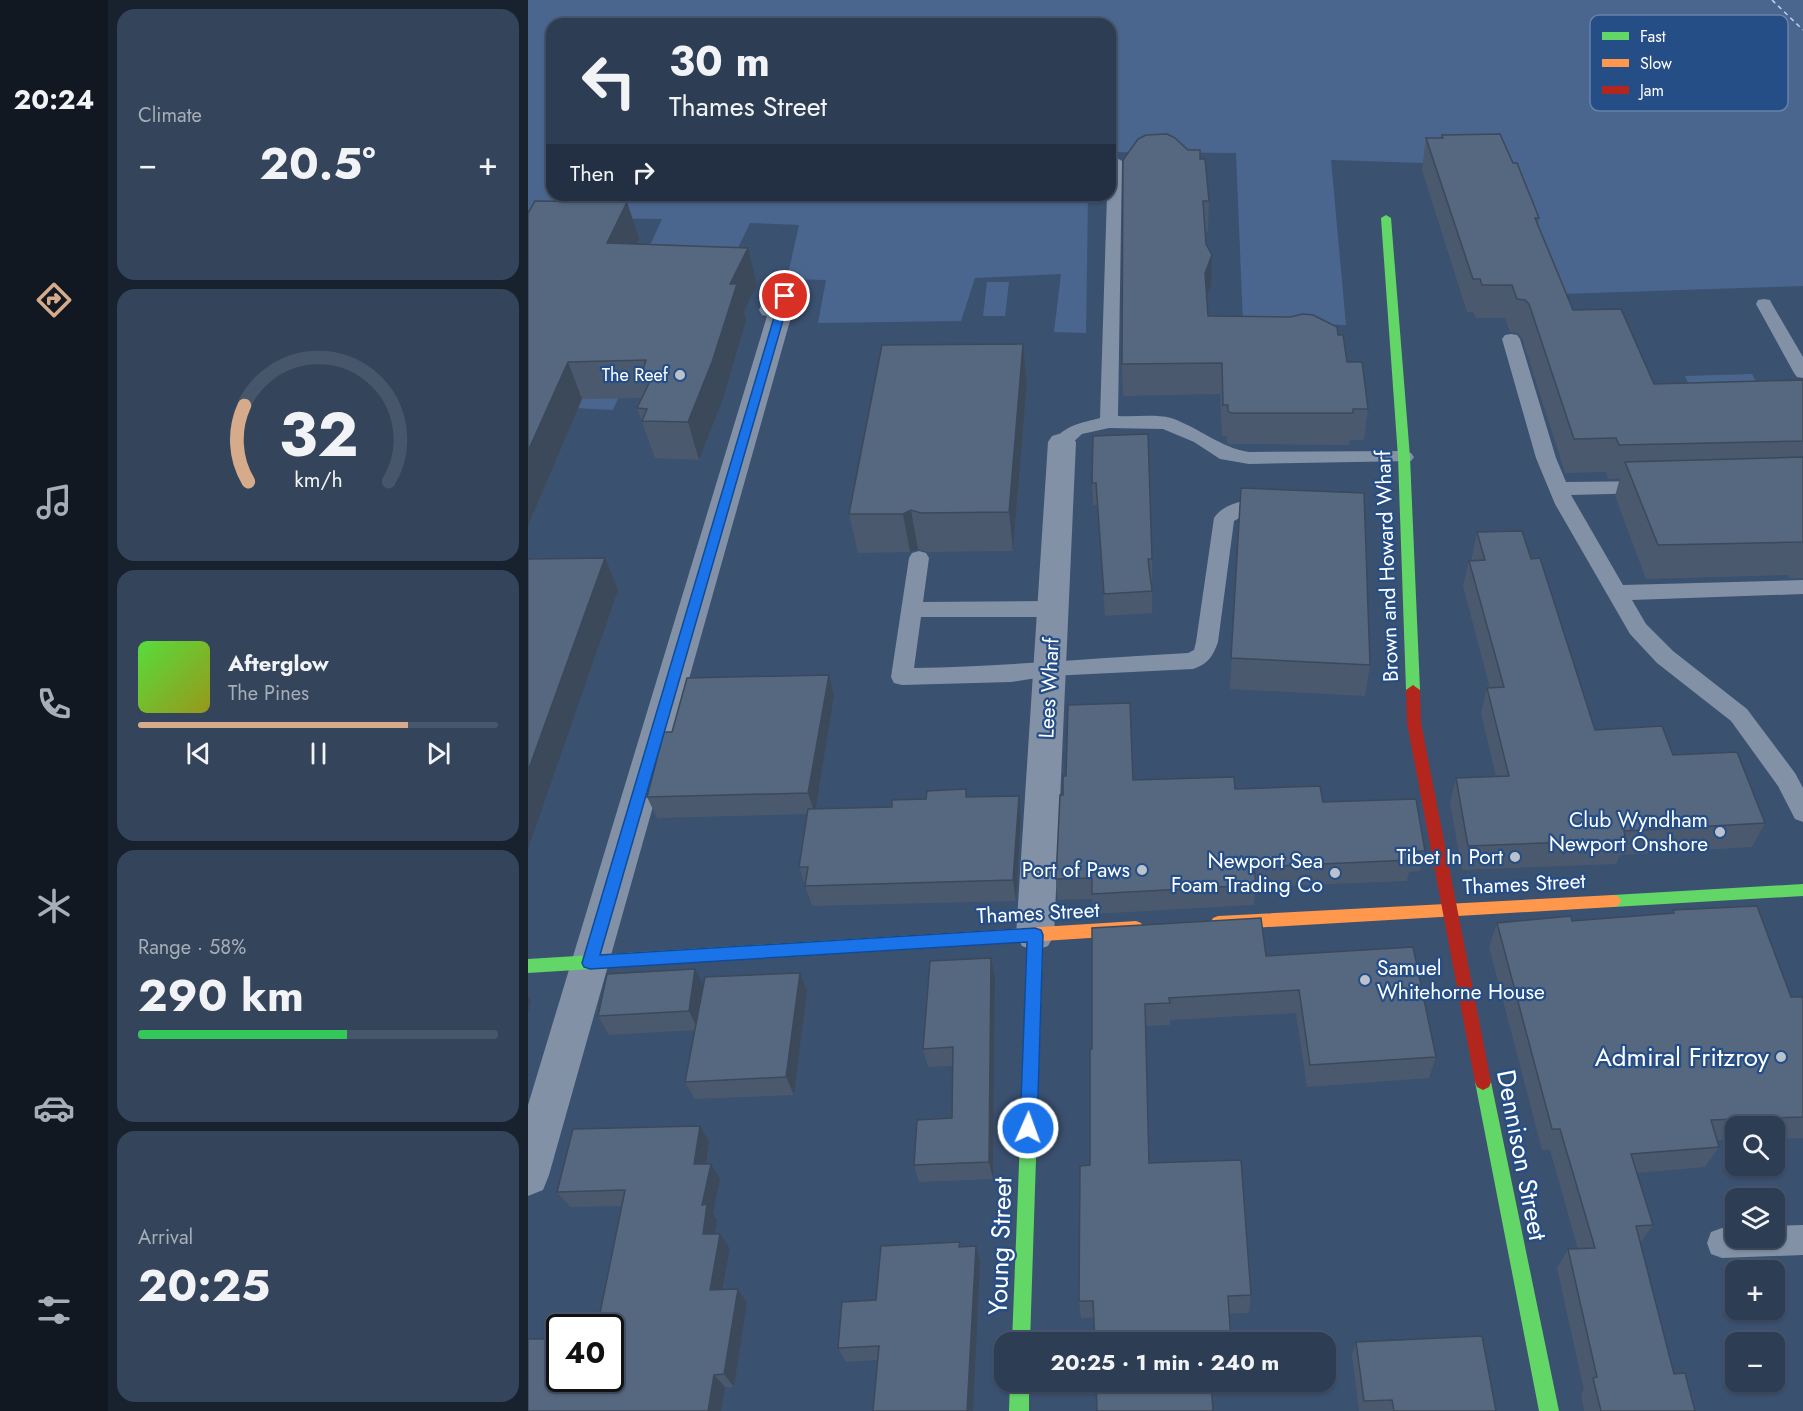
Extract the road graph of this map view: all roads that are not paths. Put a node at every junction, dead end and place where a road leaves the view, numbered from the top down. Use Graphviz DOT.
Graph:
graph roads {
  1 [pos="1114,201"];
  2 [pos="1386,218"];
  3 [pos="1764,304"];
  4 [pos="781,308"];
  5 [pos="1511,339"];
  6 [pos="1803,373"];
  7 [pos="1109,422"];
  8 [pos="1062,442"];
  9 [pos="1404,457"];
  10 [pos="1664,486"];
  11 [pos="1560,489"];
  12 [pos="1286,506"];
  13 [pos="919,558"];
  14 [pos="1803,587"];
  15 [pos="1617,593"];
  16 [pos="1053,609"];
  17 [pos="911,610"];
  18 [pos="1050,668"];
  19 [pos="1803,812"];
  20 [pos="1803,890"];
  21 [pos="1448,909"];
  22 [pos="1203,924"];
  23 [pos="1145,928"];
  24 [pos="1035,935"];
  25 [pos="590,963"];
  26 [pos="528,966"];
  27 [pos="528,1176"];
  28 [pos="1803,1240"];
  29 [pos="1722,1243"];
  30 [pos="1021,1332"];
  31 [pos="1020,1392"];
  32 [pos="1019,1411"];
  33 [pos="1549,1411"];
  1 -- 7 [label="lane"];
  2 -- 9 [label="street, Brown and Howard Wharf"];
  3 -- 6 [label="lane"];
  4 -- 25 [label="street"];
  5 -- 11 [label="lane"];
  7 -- 8 [label="lane"];
  7 -- 9 [label="lane"];
  8 -- 16 [label="street, Lees Wharf"];
  9 -- 21 [label="street, Brown and Howard Wharf"];
  10 -- 11 [label="lane"];
  11 -- 15 [label="lane"];
  12 -- 18 [label="lane"];
  13 -- 17 [label="lane"];
  14 -- 15 [label="lane"];
  15 -- 19 [label="lane"];
  16 -- 17 [label="lane"];
  16 -- 18 [label="street, Lees Wharf"];
  17 -- 18 [label="lane"];
  18 -- 24 [label="street, Lees Wharf"];
  20 -- 21 [label="street, Thames Street"];
  21 -- 22 [label="street, Thames Street"];
  21 -- 33 [label="street, Dennison Street"];
  23 -- 24 [label="street, Thames Street"];
  24 -- 25 [label="street, Thames Street"];
  24 -- 30 [label="street, Young Street"];
  25 -- 26 [label="street, Thames Street"];
  25 -- 27 [label="street"];
  28 -- 29 [label="lane"];
  31 -- 32 [label="street"];
}
